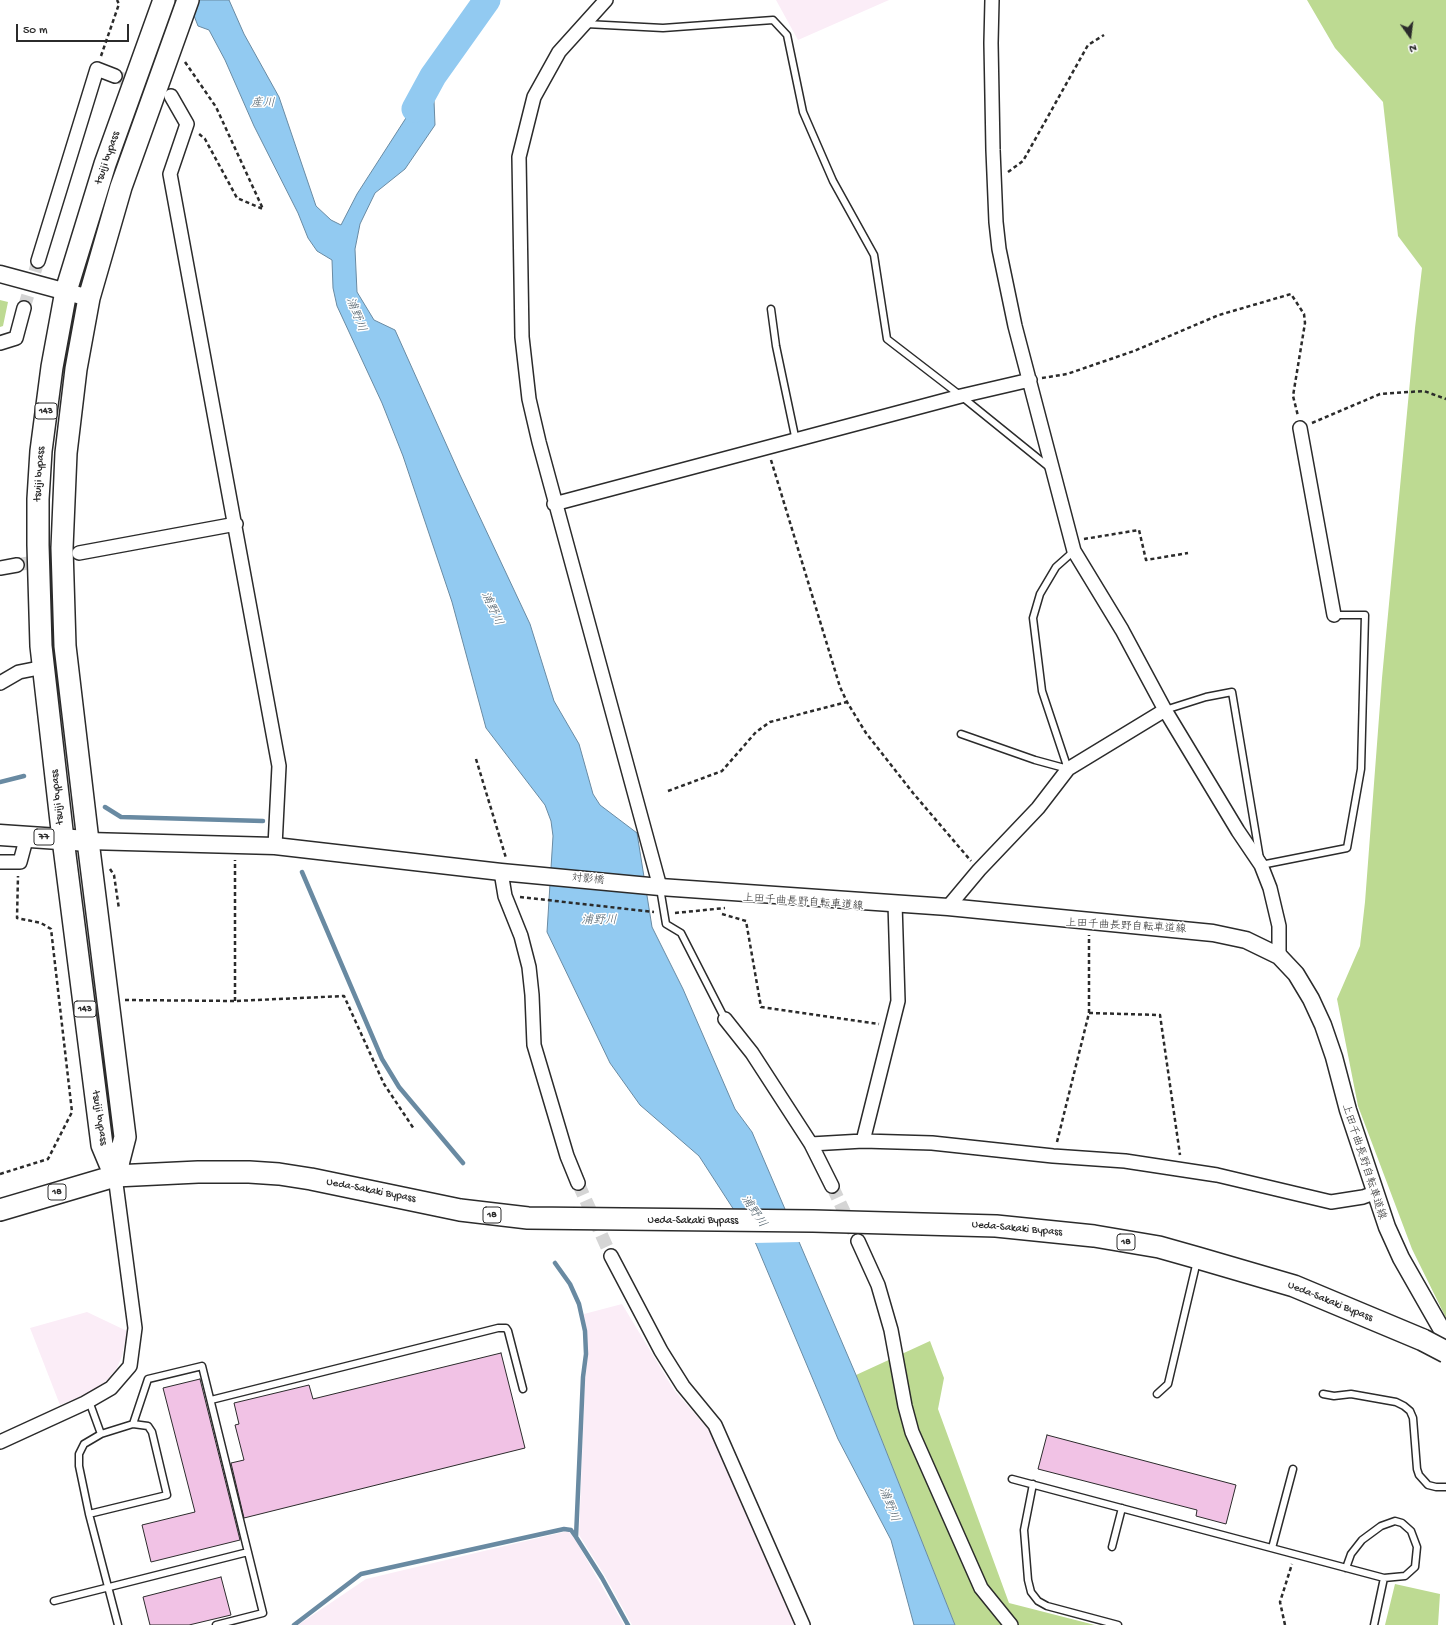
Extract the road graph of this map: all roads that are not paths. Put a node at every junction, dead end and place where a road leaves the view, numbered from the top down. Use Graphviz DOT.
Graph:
graph roads {
  1 [pos="164,0"];
  2 [pos="188,0"];
  3 [pos="606,0"];
  4 [pos="992,0"];
  5 [pos="584,24"];
  6 [pos="116,76"];
  7 [pos="171,96"];
  8 [pos="38,261"];
  9 [pos="0,274"];
  10 [pos="66,291"];
  11 [pos="89,298"];
  12 [pos="24,308"];
  13 [pos="771,309"];
  14 [pos="0,343"];
  15 [pos="1030,380"];
  16 [pos="961,396"];
  17 [pos="1300,428"];
  18 [pos="796,440"];
  19 [pos="1054,472"];
  20 [pos="554,504"];
  21 [pos="236,524"];
  22 [pos="1073,546"];
  23 [pos="79,553"];
  24 [pos="17,565"];
  25 [pos="0,568"];
  26 [pos="1334,615"];
  27 [pos="44,667"];
  28 [pos="0,683"];
  29 [pos="1165,710"];
  30 [pos="961,734"];
  31 [pos="1068,769"];
  32 [pos="0,834"];
  33 [pos="27,836"];
  34 [pos="63,839"];
  35 [pos="88,841"];
  36 [pos="275,846"];
  37 [pos="0,862"];
  38 [pos="1261,865"];
  39 [pos="511,873"];
  40 [pos="656,886"];
  41 [pos="895,903"];
  42 [pos="948,907"];
  43 [pos="1279,956"];
  44 [pos="725,1019"];
  45 [pos="863,1141"];
  46 [pos="811,1144"];
  47 [pos="115,1176"];
  48 [pos="578,1183"];
  49 [pos="832,1186"];
  50 [pos="1374,1193"];
  51 [pos="0,1210"];
  52 [pos="858,1241"];
  53 [pos="611,1256"];
  54 [pos="1198,1258"];
  55 [pos="1446,1337"];
  56 [pos="1446,1352"];
  57 [pos="523,1389"];
  58 [pos="1158,1394"];
  59 [pos="1324,1394"];
  60 [pos="211,1400"];
  61 [pos="89,1401"];
  62 [pos="133,1424"];
  63 [pos="101,1434"];
  64 [pos="0,1442"];
  65 [pos="1293,1469"];
  66 [pos="1012,1479"];
  67 [pos="1033,1484"];
  68 [pos="1446,1487"];
  69 [pos="1122,1508"];
  70 [pos="89,1514"];
  71 [pos="1112,1547"];
  72 [pos="1272,1548"];
  73 [pos="248,1552"];
  74 [pos="1346,1568"];
  75 [pos="1384,1578"];
  76 [pos="108,1587"];
  77 [pos="54,1601"];
  78 [pos="118,1625"];
  79 [pos="216,1625"];
  80 [pos="803,1625"];
  81 [pos="1011,1625"];
  82 [pos="1118,1625"];
  83 [pos="1374,1625"];
  1 -- 10 [label="highway, tsuiji bypass / 143"];
  2 -- 11 [label="highway, tsuiji bypass / 143"];
  3 -- 5 [label="street"];
  4 -- 15 [label="street"];
  5 -- 16 [label="lane"];
  5 -- 20 [label="street"];
  6 -- 8 [label="street"];
  7 -- 21 [label="street"];
  9 -- 10 [label="street"];
  10 -- 11 [label="street"];
  10 -- 27 [label="highway, tsuiji bypass / 143"];
  11 -- 35 [label="highway, tsuiji bypass / 143"];
  12 -- 14 [label="street"];
  13 -- 18 [label="lane"];
  15 -- 16 [label="street"];
  15 -- 19 [label="street"];
  16 -- 18 [label="street"];
  16 -- 19 [label="lane"];
  17 -- 26 [label="street"];
  18 -- 20 [label="street"];
  19 -- 22 [label="street"];
  20 -- 40 [label="street"];
  21 -- 23 [label="street"];
  21 -- 36 [label="street"];
  22 -- 29 [label="street"];
  22 -- 31 [label="lane"];
  24 -- 25 [label="street"];
  26 -- 38 [label="lane"];
  27 -- 28 [label="street"];
  27 -- 34 [label="highway, tsuiji bypass / 143"];
  29 -- 31 [label="street"];
  29 -- 38 [label="street"];
  29 -- 38 [label="lane"];
  30 -- 31 [label="lane"];
  31 -- 42 [label="street"];
  32 -- 33 [label="main road, 77"];
  33 -- 34 [label="main road, 77"];
  33 -- 37 [label="street"];
  34 -- 35 [label="main road, 77"];
  34 -- 47 [label="highway, tsuiji bypass / 143"];
  35 -- 36 [label="street, 対影橋"];
  35 -- 47 [label="highway, tsuiji bypass / 143"];
  36 -- 39 [label="street, 対影橋"];
  38 -- 43 [label="street"];
  39 -- 40 [label="street, 対影橋"];
  39 -- 48 [label="street"];
  40 -- 41 [label="street, 対影橋"];
  40 -- 44 [label="lane"];
  41 -- 42 [label="street, 対影橋"];
  41 -- 45 [label="street"];
  42 -- 43 [label="street, 対影橋"];
  43 -- 50 [label="street"];
  44 -- 46 [label="street"];
  45 -- 46 [label="street"];
  45 -- 50 [label="street"];
  46 -- 49 [label="street"];
  47 -- 51 [label="highway, Ueda-Sakaki Bypass / 18"];
  47 -- 54 [label="highway, Ueda-Sakaki Bypass / 18"];
  47 -- 61 [label="street"];
  50 -- 55 [label="street"];
  52 -- 81 [label="street"];
  53 -- 80 [label="street"];
  54 -- 56 [label="highway, Ueda-Sakaki Bypass / 18, bridge"];
  54 -- 58 [label="lane"];
  57 -- 60 [label="lane"];
  59 -- 68 [label="lane"];
  60 -- 62 [label="lane"];
  60 -- 73 [label="lane"];
  61 -- 63 [label="lane"];
  61 -- 64 [label="street"];
  62 -- 63 [label="lane"];
  62 -- 70 [label="lane"];
  63 -- 70 [label="lane"];
  65 -- 72 [label="lane"];
  66 -- 67 [label="lane"];
  67 -- 69 [label="lane"];
  67 -- 82 [label="lane"];
  69 -- 71 [label="lane"];
  69 -- 72 [label="lane"];
  70 -- 76 [label="lane"];
  72 -- 74 [label="lane"];
  73 -- 76 [label="lane"];
  73 -- 79 [label="lane"];
  74 -- 75 [label="lane"];
  74 -- 75 [label="lane"];
  75 -- 83 [label="lane"];
  76 -- 77 [label="lane"];
  76 -- 78 [label="lane"];
}
